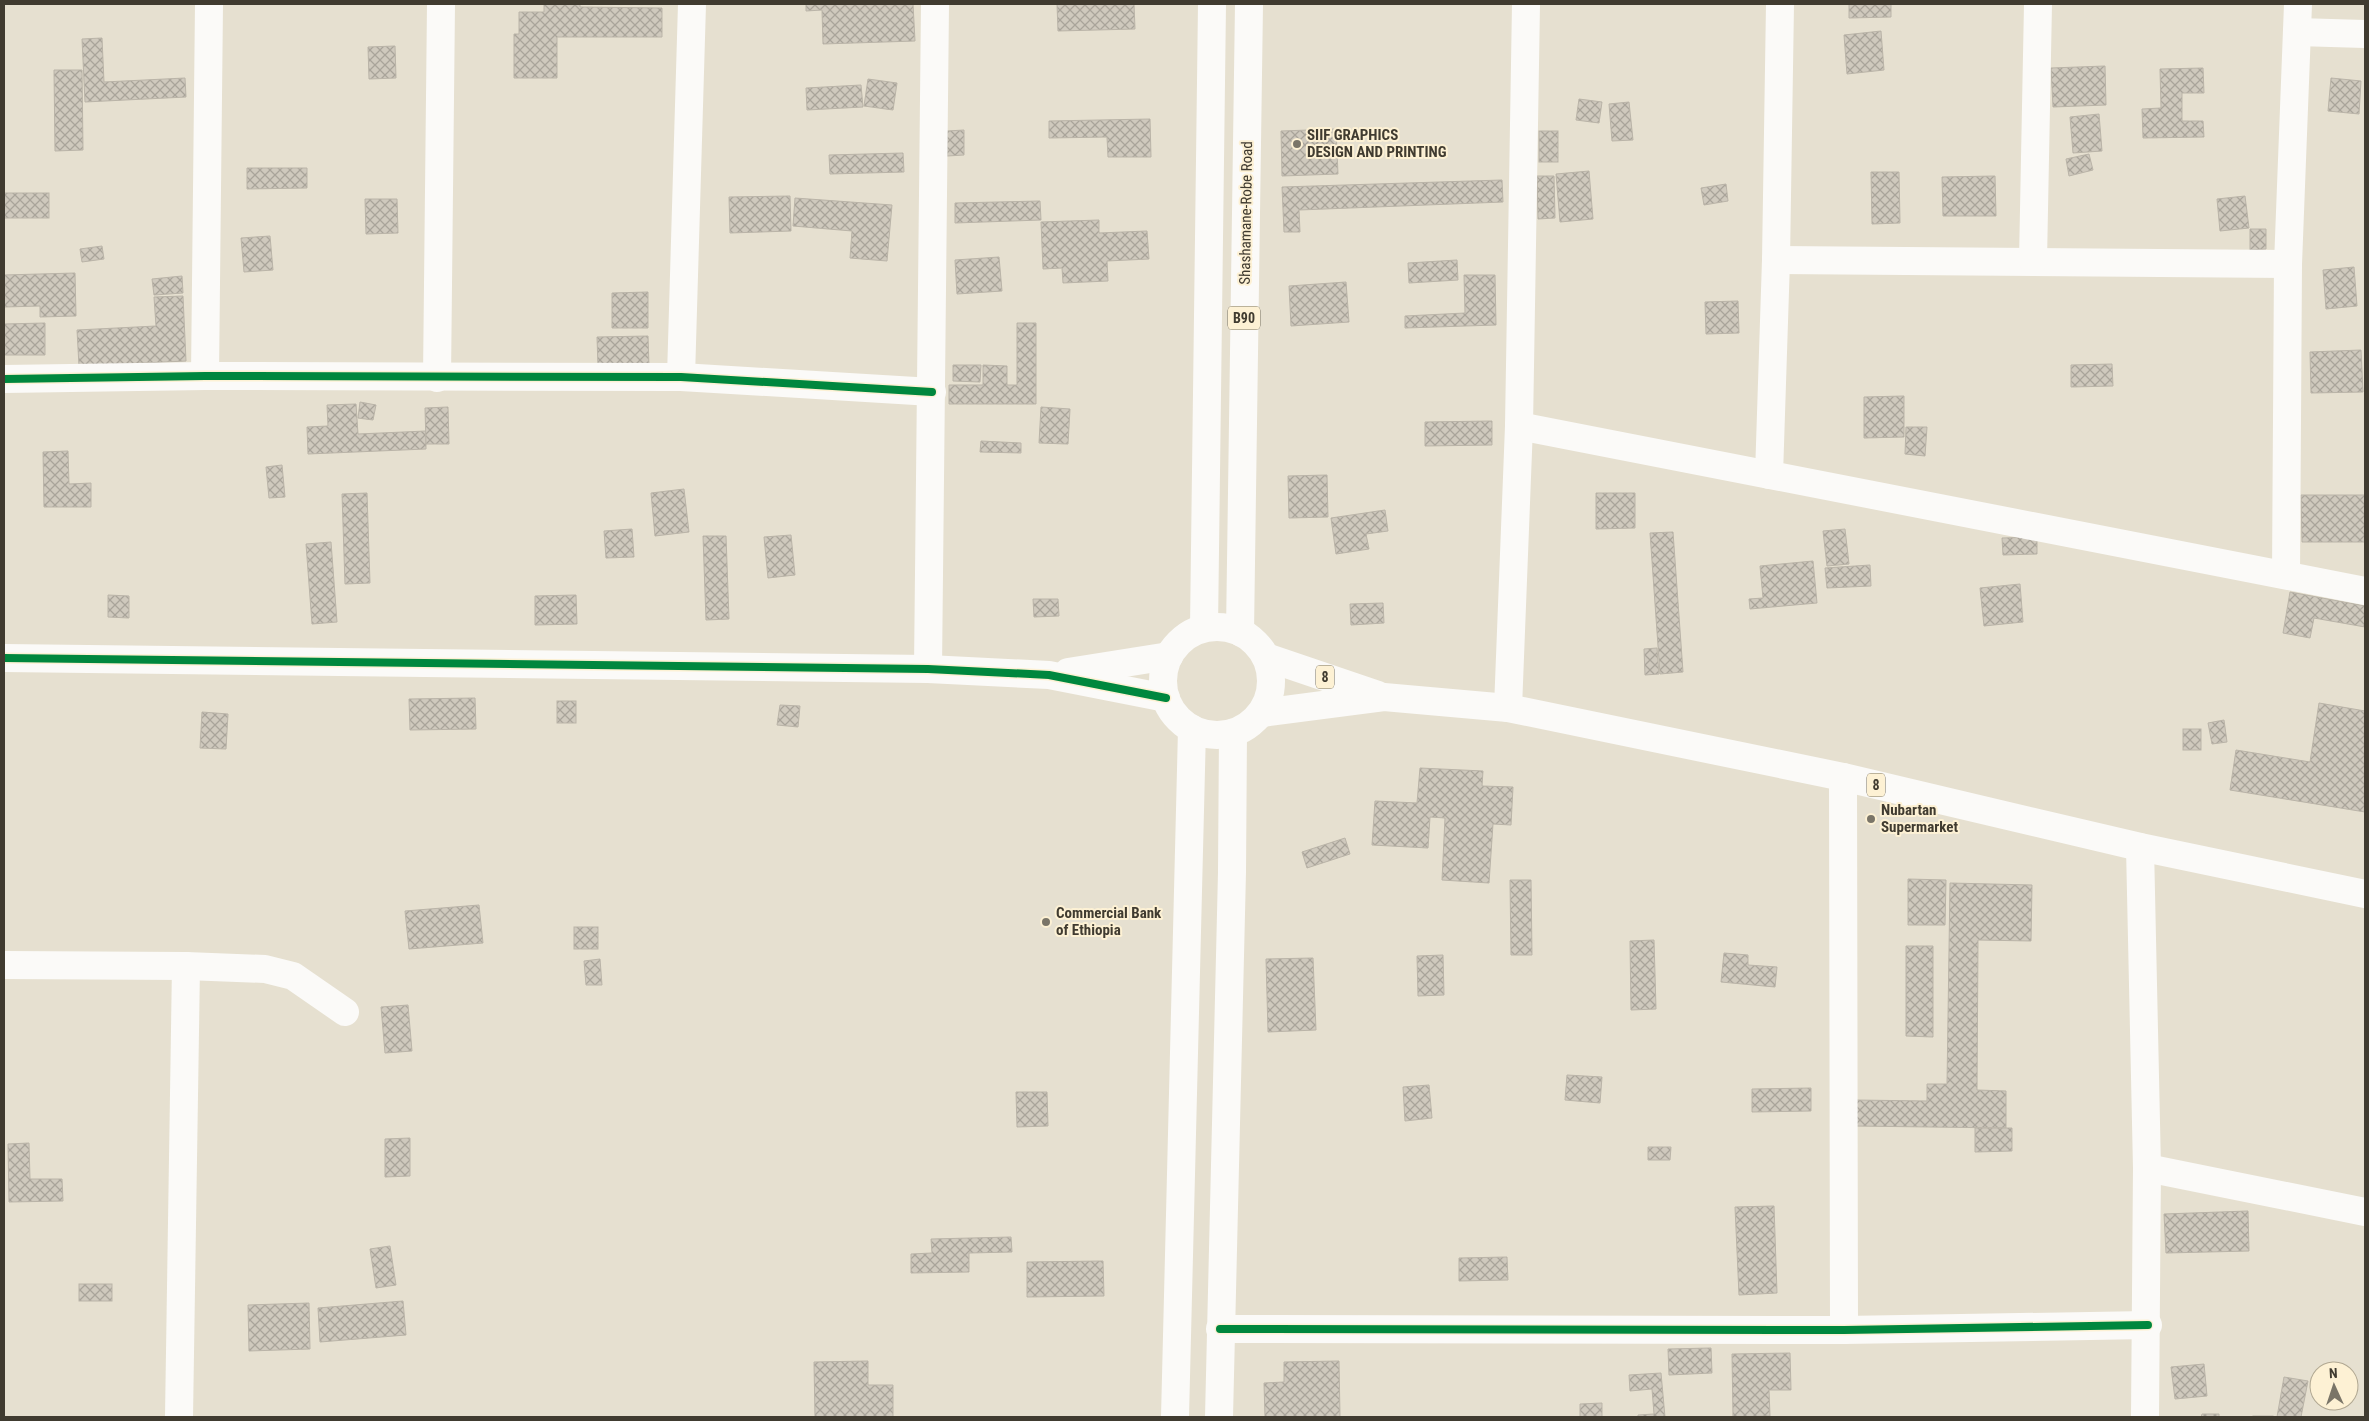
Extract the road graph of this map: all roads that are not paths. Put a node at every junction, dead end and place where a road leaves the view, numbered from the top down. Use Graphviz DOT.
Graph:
graph roads {
  1 [pos="209,4"];
  2 [pos="441,4"];
  3 [pos="692,4"];
  4 [pos="935,4"];
  5 [pos="1212,4"];
  6 [pos="1249,4"];
  7 [pos="1526,4"];
  8 [pos="1780,4"];
  9 [pos="2038,4"];
  10 [pos="2298,4"];
  11 [pos="2297,32"];
  12 [pos="2365,34"];
  13 [pos="1776,260"];
  14 [pos="2034,262"];
  15 [pos="2288,264"];
  16 [pos="205,376"];
  17 [pos="680,377"];
  18 [pos="437,378"];
  19 [pos="4,379"];
  20 [pos="932,392"];
  21 [pos="1519,426"];
  22 [pos="1769,475"];
  23 [pos="2286,575"];
  24 [pos="2365,590"];
  25 [pos="1204,628"];
  26 [pos="1240,632"];
  27 [pos="1169,656"];
  28 [pos="1266,657"];
  29 [pos="4,658"];
  30 [pos="928,669"];
  31 [pos="1049,675"];
  32 [pos="1384,697"];
  33 [pos="1166,698"];
  34 [pos="1508,708"];
  35 [pos="1262,713"];
  36 [pos="1192,729"];
  37 [pos="1233,733"];
  38 [pos="1843,777"];
  39 [pos="2140,847"];
  40 [pos="2365,894"];
  41 [pos="4,965"];
  42 [pos="186,966"];
  43 [pos="345,1012"];
  44 [pos="2147,1168"];
  45 [pos="2365,1212"];
  46 [pos="2148,1325"];
  47 [pos="1220,1329"];
  48 [pos="1844,1330"];
  49 [pos="179,1417"];
  50 [pos="1175,1417"];
  51 [pos="1219,1417"];
  52 [pos="2145,1417"];
  1 -- 16 [label="street"];
  2 -- 18 [label="street"];
  3 -- 17 [label="street"];
  4 -- 20 [label="street"];
  5 -- 25 [label="street, B90"];
  6 -- 26 [label="street, Shashamane-Robe Road / B90"];
  7 -- 21 [label="street"];
  8 -- 13 [label="street"];
  9 -- 14 [label="street"];
  10 -- 11 [label="street"];
  11 -- 12 [label="street"];
  11 -- 15 [label="street"];
  13 -- 14 [label="street"];
  13 -- 22 [label="street"];
  14 -- 15 [label="street"];
  15 -- 23 [label="street"];
  16 -- 18 [label="street"];
  16 -- 19 [label="street"];
  17 -- 18 [label="street"];
  17 -- 20 [label="street"];
  20 -- 30 [label="street"];
  21 -- 22 [label="street"];
  21 -- 34 [label="street"];
  22 -- 23 [label="street"];
  23 -- 24 [label="street"];
  25 -- 26 [label="street"];
  25 -- 27 [label="street"];
  26 -- 28 [label="street"];
  27 -- 31 [label="street"];
  27 -- 33 [label="street"];
  28 -- 32 [label="street, 8"];
  28 -- 35 [label="street"];
  29 -- 30 [label="street"];
  30 -- 31 [label="street"];
  31 -- 33 [label="street"];
  32 -- 34 [label="street, 8"];
  32 -- 35 [label="street, 8"];
  33 -- 36 [label="street"];
  34 -- 38 [label="street, 8"];
  35 -- 37 [label="street"];
  36 -- 37 [label="street"];
  36 -- 50 [label="street"];
  37 -- 47 [label="street"];
  38 -- 39 [label="street, 8"];
  38 -- 48 [label="street"];
  39 -- 40 [label="street, 8"];
  39 -- 44 [label="street"];
  41 -- 42 [label="street"];
  42 -- 43 [label="street"];
  42 -- 49 [label="street"];
  44 -- 45 [label="street"];
  44 -- 46 [label="street"];
  46 -- 48 [label="street"];
  46 -- 52 [label="street"];
  47 -- 48 [label="street"];
  47 -- 51 [label="street"];
}
